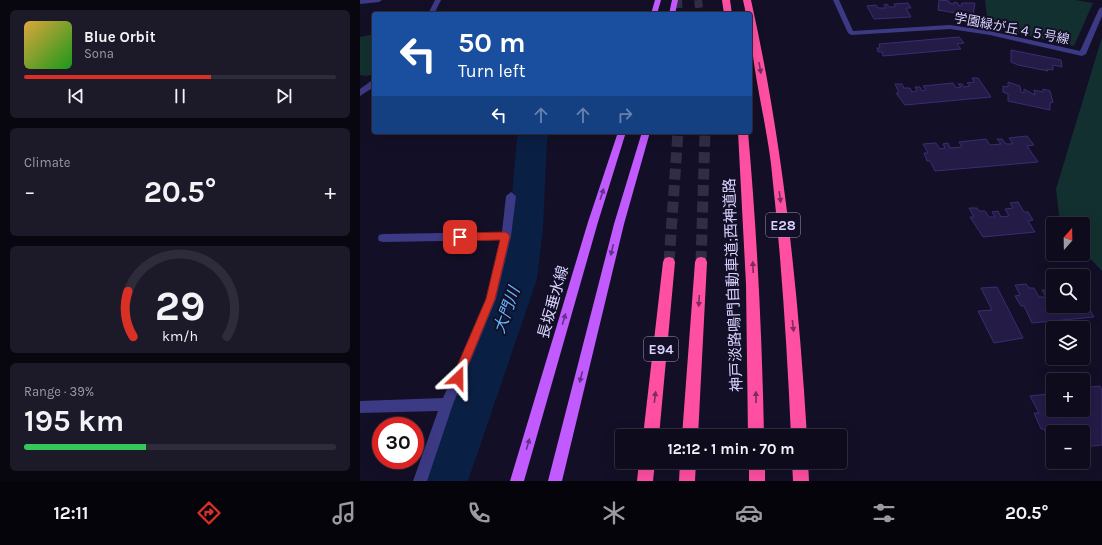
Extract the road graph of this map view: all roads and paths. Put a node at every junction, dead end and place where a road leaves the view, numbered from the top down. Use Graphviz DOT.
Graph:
graph roads {
  1 [pos="379,0"];
  2 [pos="438,0"];
  3 [pos="658,0"];
  4 [pos="675,0"];
  5 [pos="726,0"];
  6 [pos="747,0"];
  7 [pos="836,0"];
  8 [pos="360,2"];
  9 [pos="1102,9"];
  10 [pos="432,12"];
  11 [pos="655,12"];
  12 [pos="672,12"];
  13 [pos="728,12"];
  14 [pos="749,12"];
  15 [pos="752,26"];
  16 [pos="360,81"];
  17 [pos="372,83"];
  18 [pos="372,84"];
  19 [pos="360,93"];
  20 [pos="621,134"];
  21 [pos="645,134"];
  22 [pos="743,134"];
  23 [pos="511,196"];
  24 [pos="506,236"];
  25 [pos="384,238"];
  26 [pos="669,262"];
  27 [pos="701,262"];
  28 [pos="446,404"];
  29 [pos="360,406"];
  30 [pos="652,429"];
  31 [pos="690,429"];
  32 [pos="756,429"];
  33 [pos="799,429"];
  34 [pos="647,469"];
  35 [pos="687,469"];
  36 [pos="757,469"];
  37 [pos="800,469"];
  38 [pos="420,481"];
  39 [pos="517,481"];
  40 [pos="555,481"];
  41 [pos="645,481"];
  42 [pos="686,481"];
  43 [pos="757,481"];
  44 [pos="801,481"];
  1 -- 8 [label="street"];
  2 -- 10 [label="street"];
  3 -- 11 [label="main road"];
  4 -- 12 [label="main road"];
  5 -- 13 [label="highway"];
  6 -- 14 [label="highway, E28"];
  7 -- 9 [label="street, 学園緑が丘４５号線"];
  15 -- 33 [label="highway, E28, one-way"];
  16 -- 17 [label="street"];
  18 -- 19 [label="street"];
  39 -- 20 [label="main road, 長坂垂水線, one-way"];
  21 -- 40 [label="main road, one-way"];
  32 -- 22 [label="highway, 神戸淡路鳴門自動車道;西神道路 / E28, one-way"];
  23 -- 24 [label="street"];
  24 -- 25 [label="street"];
  24 -- 28 [label="street"];
  30 -- 26 [label="highway, E94, one-way"];
  27 -- 31 [label="highway, E94, one-way"];
  28 -- 29 [label="street"];
  28 -- 38 [label="street"];
  34 -- 41 [label="highway"];
  35 -- 42 [label="highway"];
  36 -- 43 [label="highway"];
  37 -- 44 [label="highway"];
}
